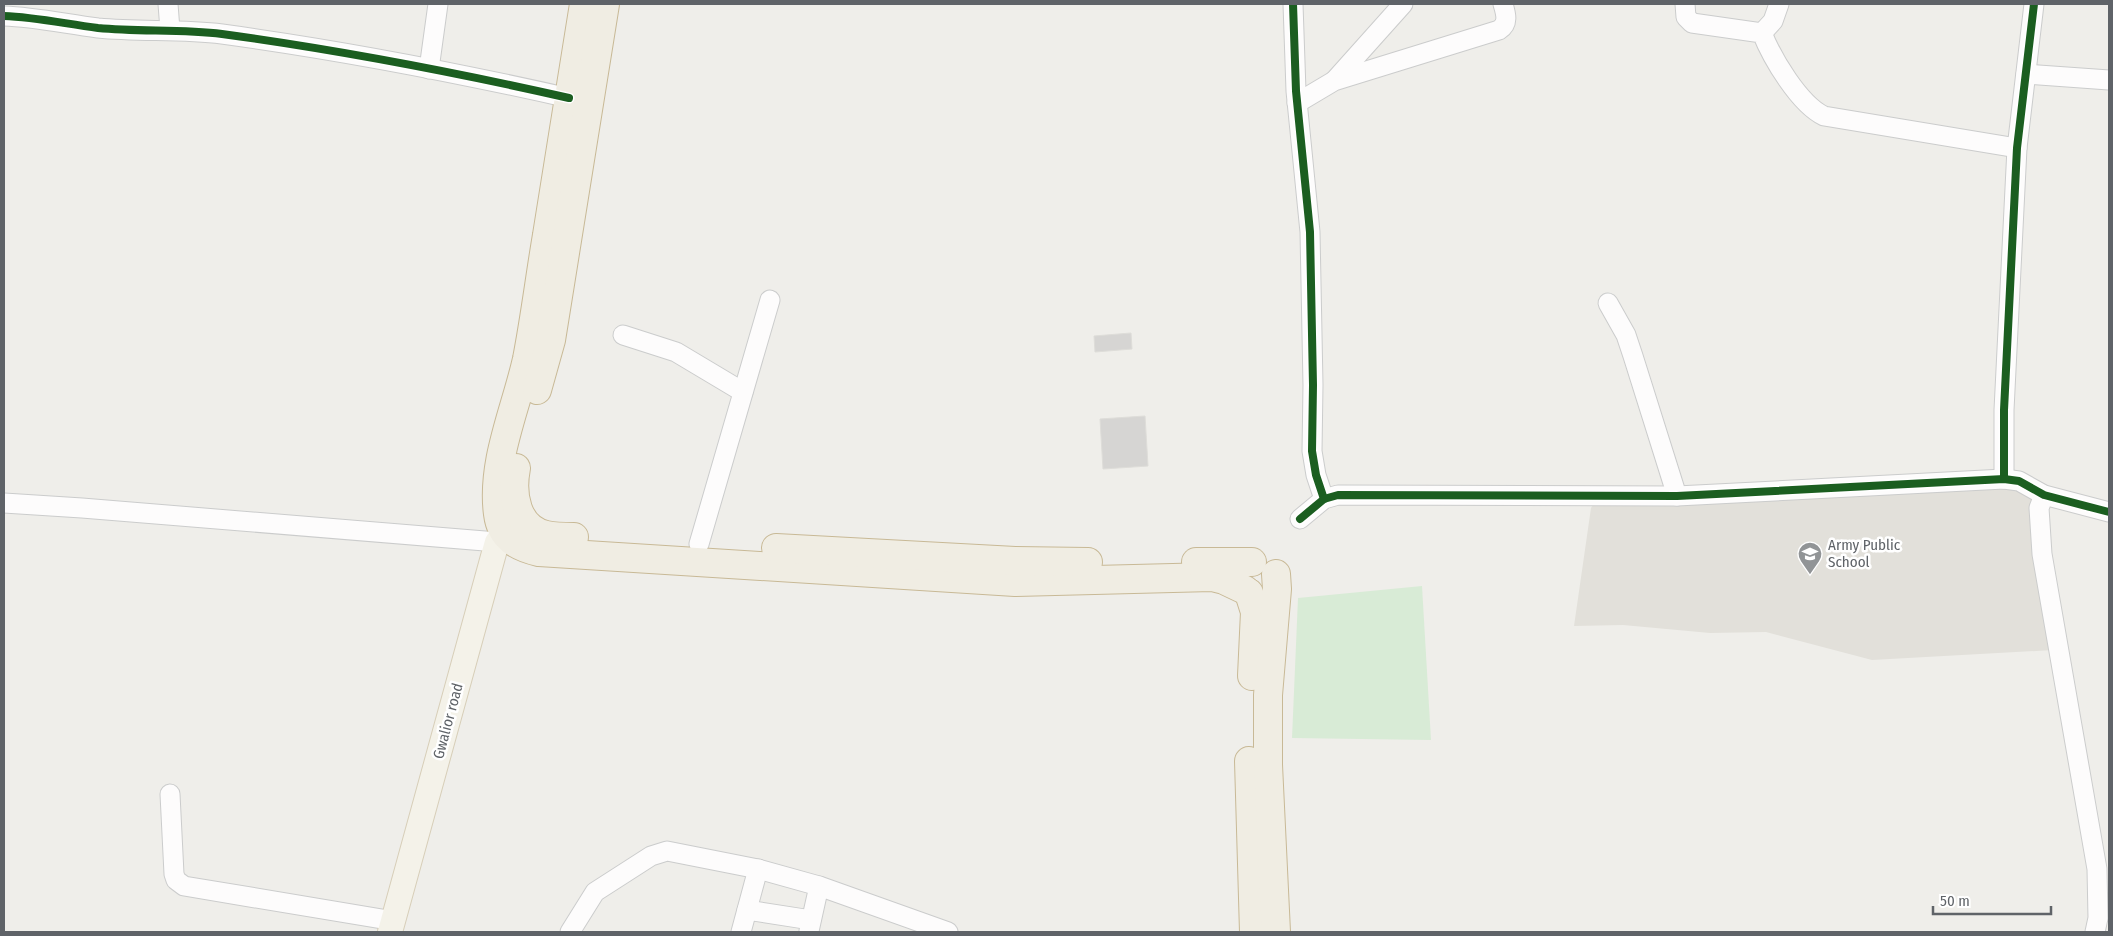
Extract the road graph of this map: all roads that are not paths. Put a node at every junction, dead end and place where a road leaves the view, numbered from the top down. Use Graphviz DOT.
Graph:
graph roads {
  1 [pos="168,4"];
  2 [pos="438,4"];
  3 [pos="584,4"];
  4 [pos="605,4"];
  5 [pos="1293,4"];
  6 [pos="1403,4"];
  7 [pos="1503,4"];
  8 [pos="1685,4"];
  9 [pos="1779,4"];
  10 [pos="2034,4"];
  11 [pos="4,16"];
  12 [pos="170,30"];
  13 [pos="1762,33"];
  14 [pos="429,69"];
  15 [pos="2026,74"];
  16 [pos="2109,80"];
  17 [pos="1334,81"];
  18 [pos="568,98"];
  19 [pos="1297,103"];
  20 [pos="2016,148"];
  21 [pos="770,300"];
  22 [pos="1608,303"];
  23 [pos="623,334"];
  24 [pos="743,392"];
  25 [pos="2004,479"];
  26 [pos="2044,495"];
  27 [pos="1677,496"];
  28 [pos="1324,499"];
  29 [pos="4,503"];
  30 [pos="2109,512"];
  31 [pos="1300,519"];
  32 [pos="508,532"];
  33 [pos="699,544"];
  34 [pos="1264,568"];
  35 [pos="1247,591"];
  36 [pos="170,794"];
  37 [pos="758,869"];
  38 [pos="819,886"];
  39 [pos="2103,887"];
  40 [pos="747,910"];
  41 [pos="810,926"];
  42 [pos="392,927"];
  43 [pos="570,932"];
  44 [pos="742,932"];
  45 [pos="948,932"];
  46 [pos="1254,932"];
  47 [pos="1276,932"];
  48 [pos="2095,932"];
  1 -- 12 [label="street"];
  2 -- 14 [label="street"];
  3 -- 18 [label="highway"];
  4 -- 32 [label="highway"];
  5 -- 19 [label="street"];
  6 -- 17 [label="street"];
  7 -- 17 [label="street"];
  8 -- 13 [label="street"];
  9 -- 13 [label="street"];
  10 -- 15 [label="street"];
  11 -- 12 [label="street"];
  12 -- 14 [label="street"];
  13 -- 20 [label="street"];
  14 -- 18 [label="street"];
  15 -- 16 [label="street"];
  15 -- 20 [label="street"];
  17 -- 19 [label="street"];
  18 -- 32 [label="highway"];
  19 -- 28 [label="street"];
  20 -- 25 [label="street"];
  21 -- 24 [label="street"];
  22 -- 27 [label="street"];
  23 -- 24 [label="street"];
  24 -- 33 [label="street"];
  25 -- 26 [label="street"];
  25 -- 27 [label="street"];
  26 -- 30 [label="street"];
  26 -- 39 [label="street"];
  27 -- 28 [label="street"];
  28 -- 31 [label="street"];
  29 -- 32 [label="street"];
  32 -- 33 [label="highway"];
  32 -- 35 [label="highway"];
  32 -- 42 [label="main road, Gwalior road"];
  33 -- 34 [label="highway"];
  34 -- 35 [label="highway"];
  34 -- 47 [label="highway"];
  35 -- 46 [label="highway"];
  36 -- 42 [label="street"];
  37 -- 38 [label="street"];
  37 -- 40 [label="street"];
  37 -- 43 [label="street"];
  38 -- 41 [label="street"];
  38 -- 45 [label="street"];
  39 -- 48 [label="street"];
  40 -- 41 [label="street"];
  40 -- 44 [label="street"];
}
